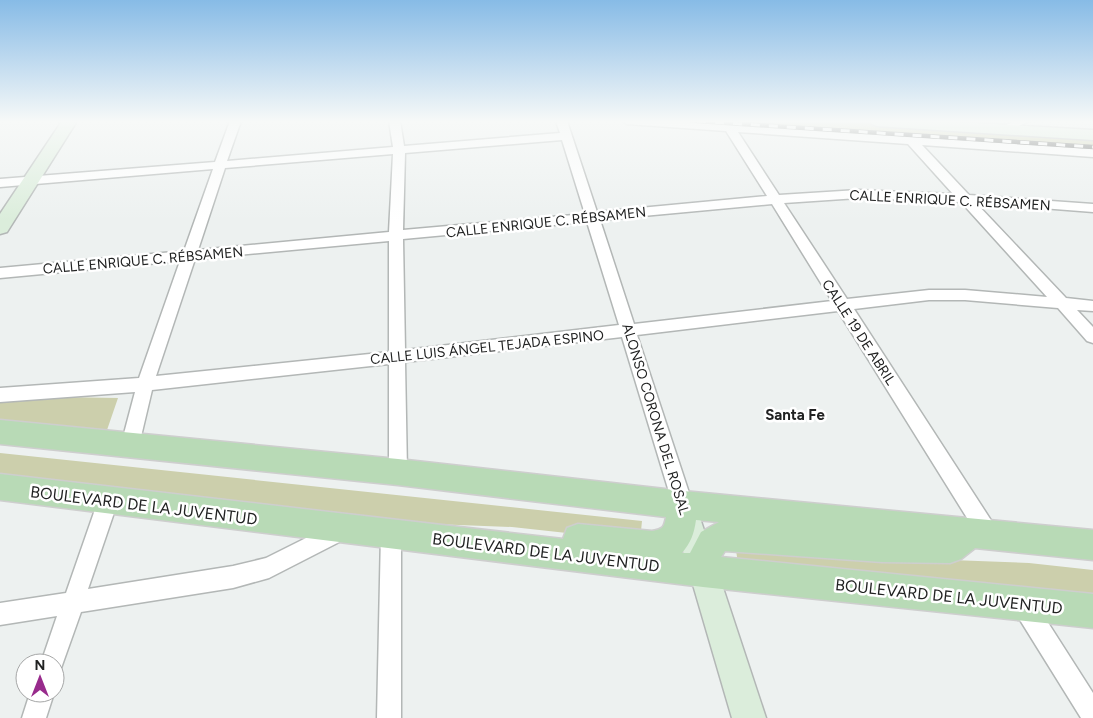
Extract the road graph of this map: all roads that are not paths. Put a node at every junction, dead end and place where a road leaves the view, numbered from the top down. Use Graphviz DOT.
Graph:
graph roads {
  1 [pos="47,155"];
  2 [pos="225,155"];
  3 [pos="357,155"];
  4 [pos="398,155"];
  5 [pos="573,155"];
  6 [pos="747,155"];
  7 [pos="924,155"];
  8 [pos="221,166"];
  9 [pos="30,181"];
  10 [pos="0,183"];
  11 [pos="775,199"];
  12 [pos="966,200"];
  13 [pos="1093,208"];
  14 [pos="592,217"];
  15 [pos="0,228"];
  16 [pos="396,237"];
  17 [pos="188,256"];
  18 [pos="0,273"];
  19 [pos="1063,304"];
  20 [pos="842,305"];
  21 [pos="1093,306"];
  22 [pos="628,331"];
  23 [pos="1093,337"];
  24 [pos="396,357"];
  25 [pos="145,384"];
  26 [pos="0,394"];
  27 [pos="0,432"];
  28 [pos="130,444"];
  29 [pos="398,472"];
  30 [pos="0,488"];
  31 [pos="108,501"];
  32 [pos="683,505"];
  33 [pos="343,529"];
  34 [pos="391,534"];
  35 [pos="979,534"];
  36 [pos="464,542"];
  37 [pos="1093,545"];
  38 [pos="703,571"];
  39 [pos="72,604"];
  40 [pos="1023,604"];
  41 [pos="1093,611"];
  42 [pos="0,614"];
  43 [pos="55,653"];
  44 [pos="39,703"];
  45 [pos="1093,716"];
  46 [pos="34,718"];
  47 [pos="389,718"];
  48 [pos="748,718"];
  49 [pos="1087,718"];
  1 -- 9 [label="street"];
  2 -- 8 [label="street"];
  3 -- 8 [label="street"];
  4 -- 16 [label="street"];
  5 -- 14 [label="street, ALONSO CORONA DEL ROSAL"];
  6 -- 11 [label="street, CALLE 19 DE ABRIL"];
  7 -- 12 [label="street"];
  8 -- 9 [label="street"];
  8 -- 17 [label="street"];
  9 -- 10 [label="street"];
  9 -- 15 [label="street"];
  11 -- 12 [label="street, CALLE ENRIQUE C. RÉBSAMEN"];
  11 -- 14 [label="street, CALLE ENRIQUE C. RÉBSAMEN"];
  11 -- 20 [label="street, CALLE 19 DE ABRIL"];
  12 -- 13 [label="street, CALLE ENRIQUE C. RÉBSAMEN"];
  12 -- 19 [label="street"];
  14 -- 16 [label="street, CALLE ENRIQUE C. RÉBSAMEN"];
  14 -- 22 [label="street, ALONSO CORONA DEL ROSAL"];
  16 -- 17 [label="street, CALLE ENRIQUE C. RÉBSAMEN"];
  16 -- 24 [label="street"];
  17 -- 18 [label="street, CALLE ENRIQUE C. RÉBSAMEN"];
  17 -- 25 [label="street"];
  19 -- 20 [label="street, CALLE LUIS ÁNGEL TEJADA ESPINO"];
  19 -- 21 [label="street, CALLE LUIS ÁNGEL TEJADA ESPINO"];
  19 -- 23 [label="street"];
  20 -- 22 [label="street, CALLE LUIS ÁNGEL TEJADA ESPINO"];
  20 -- 35 [label="street, CALLE 19 DE ABRIL"];
  22 -- 24 [label="street, CALLE LUIS ÁNGEL TEJADA ESPINO"];
  22 -- 32 [label="street, ALONSO CORONA DEL ROSAL"];
  24 -- 25 [label="street, CALLE LUIS ÁNGEL TEJADA ESPINO"];
  24 -- 29 [label="street"];
  25 -- 26 [label="street, CALLE LUIS ÁNGEL TEJADA ESPINO"];
  25 -- 28 [label="street"];
  27 -- 28 [label="main road"];
  28 -- 29 [label="main road"];
  29 -- 32 [label="main road"];
  30 -- 31 [label="main road, BOULEVARD DE LA JUVENTUD"];
  31 -- 33 [label="main road, BOULEVARD DE LA JUVENTUD"];
  31 -- 39 [label="street"];
  32 -- 35 [label="main road"];
  32 -- 36 [label="main road"];
  32 -- 38 [label="street, ALONSO CORONA DEL ROSAL"];
  33 -- 34 [label="main road, BOULEVARD DE LA JUVENTUD"];
  33 -- 39 [label="street"];
  34 -- 36 [label="main road, BOULEVARD DE LA JUVENTUD"];
  34 -- 47 [label="street"];
  35 -- 37 [label="main road"];
  35 -- 38 [label="main road"];
  36 -- 38 [label="main road, BOULEVARD DE LA JUVENTUD"];
  38 -- 40 [label="main road, BOULEVARD DE LA JUVENTUD"];
  38 -- 48 [label="street, ALONSO CORONA DEL ROSAL"];
  39 -- 42 [label="street"];
  39 -- 43 [label="street"];
  40 -- 41 [label="main road, BOULEVARD DE LA JUVENTUD"];
  40 -- 45 [label="street"];
  44 -- 46 [label="street"];
  45 -- 49 [label="street"];
}
